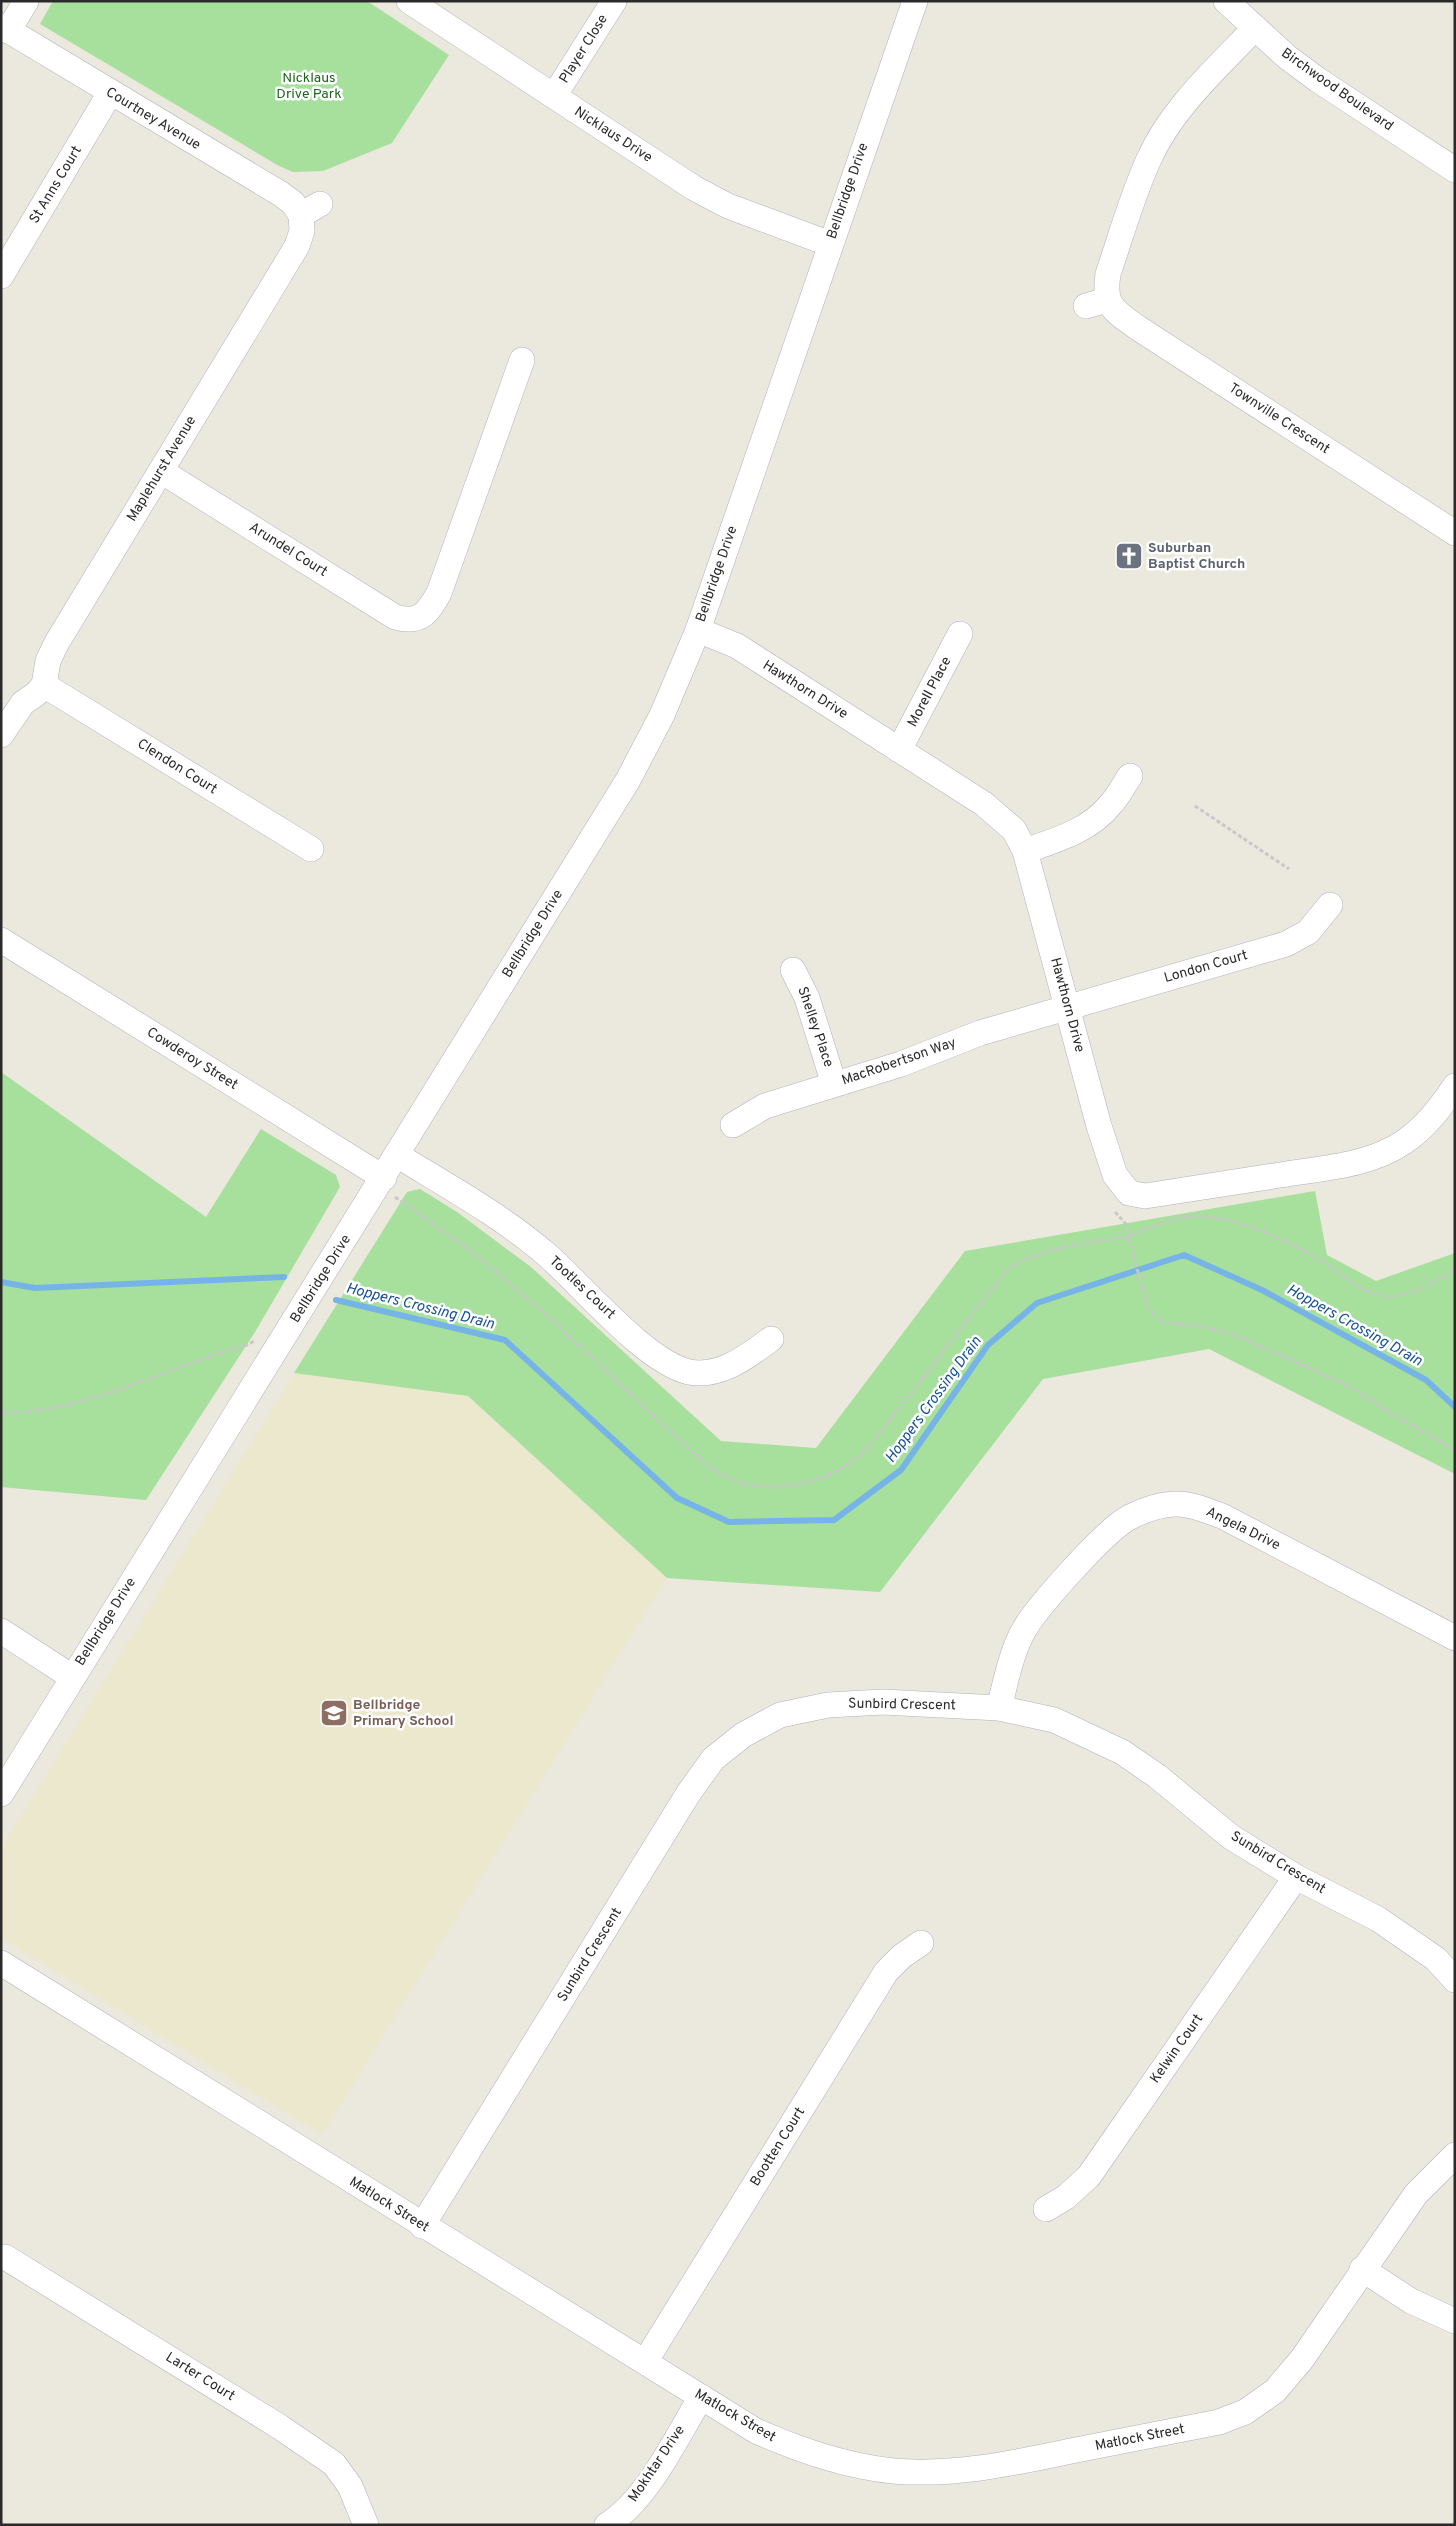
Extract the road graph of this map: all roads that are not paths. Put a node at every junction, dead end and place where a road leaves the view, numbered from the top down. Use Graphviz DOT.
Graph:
graph roads {
  1 [pos="26,1"];
  2 [pos="409,1"];
  3 [pos="614,1"];
  4 [pos="915,1"];
  5 [pos="1226,1"];
  6 [pos="5,29"];
  7 [pos="1254,29"];
  8 [pos="110,93"];
  9 [pos="554,96"];
  10 [pos="1455,170"];
  11 [pos="311,209"];
  12 [pos="830,244"];
  13 [pos="1,276"];
  14 [pos="522,360"];
  15 [pos="161,471"];
  16 [pos="1455,533"];
  17 [pos="698,630"];
  18 [pos="960,634"];
  19 [pos="44,685"];
  20 [pos="1,736"];
  21 [pos="899,750"];
  22 [pos="1130,776"];
  23 [pos="310,849"];
  24 [pos="1025,851"];
  25 [pos="1330,905"];
  26 [pos="1,940"];
  27 [pos="793,970"];
  28 [pos="1068,1007"];
  29 [pos="834,1084"];
  30 [pos="1455,1086"];
  31 [pos="733,1125"];
  32 [pos="398,1155"];
  33 [pos="384,1178"];
  34 [pos="771,1339"];
  35 [pos="1,1631"];
  36 [pos="1455,1638"];
  37 [pos="72,1677"];
  38 [pos="1000,1708"];
  39 [pos="1,1794"];
  40 [pos="1296,1877"];
  41 [pos="922,1943"];
  42 [pos="1,1963"];
  43 [pos="1455,1980"];
  44 [pos="1455,2155"];
  45 [pos="1046,2209"];
  46 [pos="422,2226"];
  47 [pos="5,2257"];
  48 [pos="1362,2269"];
  49 [pos="1455,2321"];
  50 [pos="645,2362"];
  51 [pos="701,2397"];
  52 [pos="366,2525"];
  53 [pos="607,2525"];
  1 -- 6 [label="street"];
  2 -- 9 [label="street, Nicklaus Drive"];
  3 -- 9 [label="street, Player Close"];
  4 -- 12 [label="street, Bellbridge Drive"];
  5 -- 7 [label="street, Birchwood Boulevard"];
  6 -- 8 [label="street, Courtney Avenue"];
  7 -- 10 [label="street, Birchwood Boulevard"];
  7 -- 16 [label="street, Townville Crescent"];
  8 -- 11 [label="street, Courtney Avenue"];
  8 -- 13 [label="street, St Anns Court"];
  9 -- 12 [label="street, Nicklaus Drive"];
  11 -- 15 [label="street, Maplehurst Avenue"];
  12 -- 17 [label="street, Bellbridge Drive"];
  14 -- 15 [label="street, Arundel Court"];
  15 -- 19 [label="street, Maplehurst Avenue"];
  17 -- 21 [label="street, Hawthorn Drive"];
  17 -- 32 [label="street, Bellbridge Drive"];
  18 -- 21 [label="street, Morell Place"];
  19 -- 20 [label="street"];
  19 -- 23 [label="street, Clendon Court"];
  21 -- 24 [label="street, Hawthorn Drive"];
  22 -- 24 [label="street"];
  24 -- 28 [label="street, Hawthorn Drive"];
  25 -- 28 [label="street, London Court"];
  26 -- 33 [label="street, Cowderoy Street"];
  27 -- 29 [label="street, Shelley Place"];
  28 -- 29 [label="street, MacRobertson Way"];
  28 -- 30 [label="street, Hawthorn Drive"];
  29 -- 31 [label="street, MacRobertson Way"];
  32 -- 33 [label="street, Bellbridge Drive"];
  32 -- 34 [label="street, Tootles Court"];
  33 -- 37 [label="street, Bellbridge Drive"];
  35 -- 37 [label="street"];
  36 -- 38 [label="street, Angela Drive"];
  37 -- 39 [label="street, Bellbridge Drive"];
  38 -- 40 [label="street, Sunbird Crescent"];
  38 -- 46 [label="street, Sunbird Crescent"];
  40 -- 43 [label="street, Sunbird Crescent"];
  40 -- 45 [label="street, Kelwin Court"];
  41 -- 50 [label="street, Bootten Court"];
  42 -- 46 [label="street, Matlock Street"];
  44 -- 48 [label="street, Matlock Street"];
  46 -- 50 [label="street, Matlock Street"];
  47 -- 52 [label="street, Larter Court"];
  48 -- 49 [label="street"];
  48 -- 51 [label="street, Matlock Street"];
  50 -- 51 [label="street, Matlock Street"];
  51 -- 53 [label="street, Mokhtar Drive"];
}
